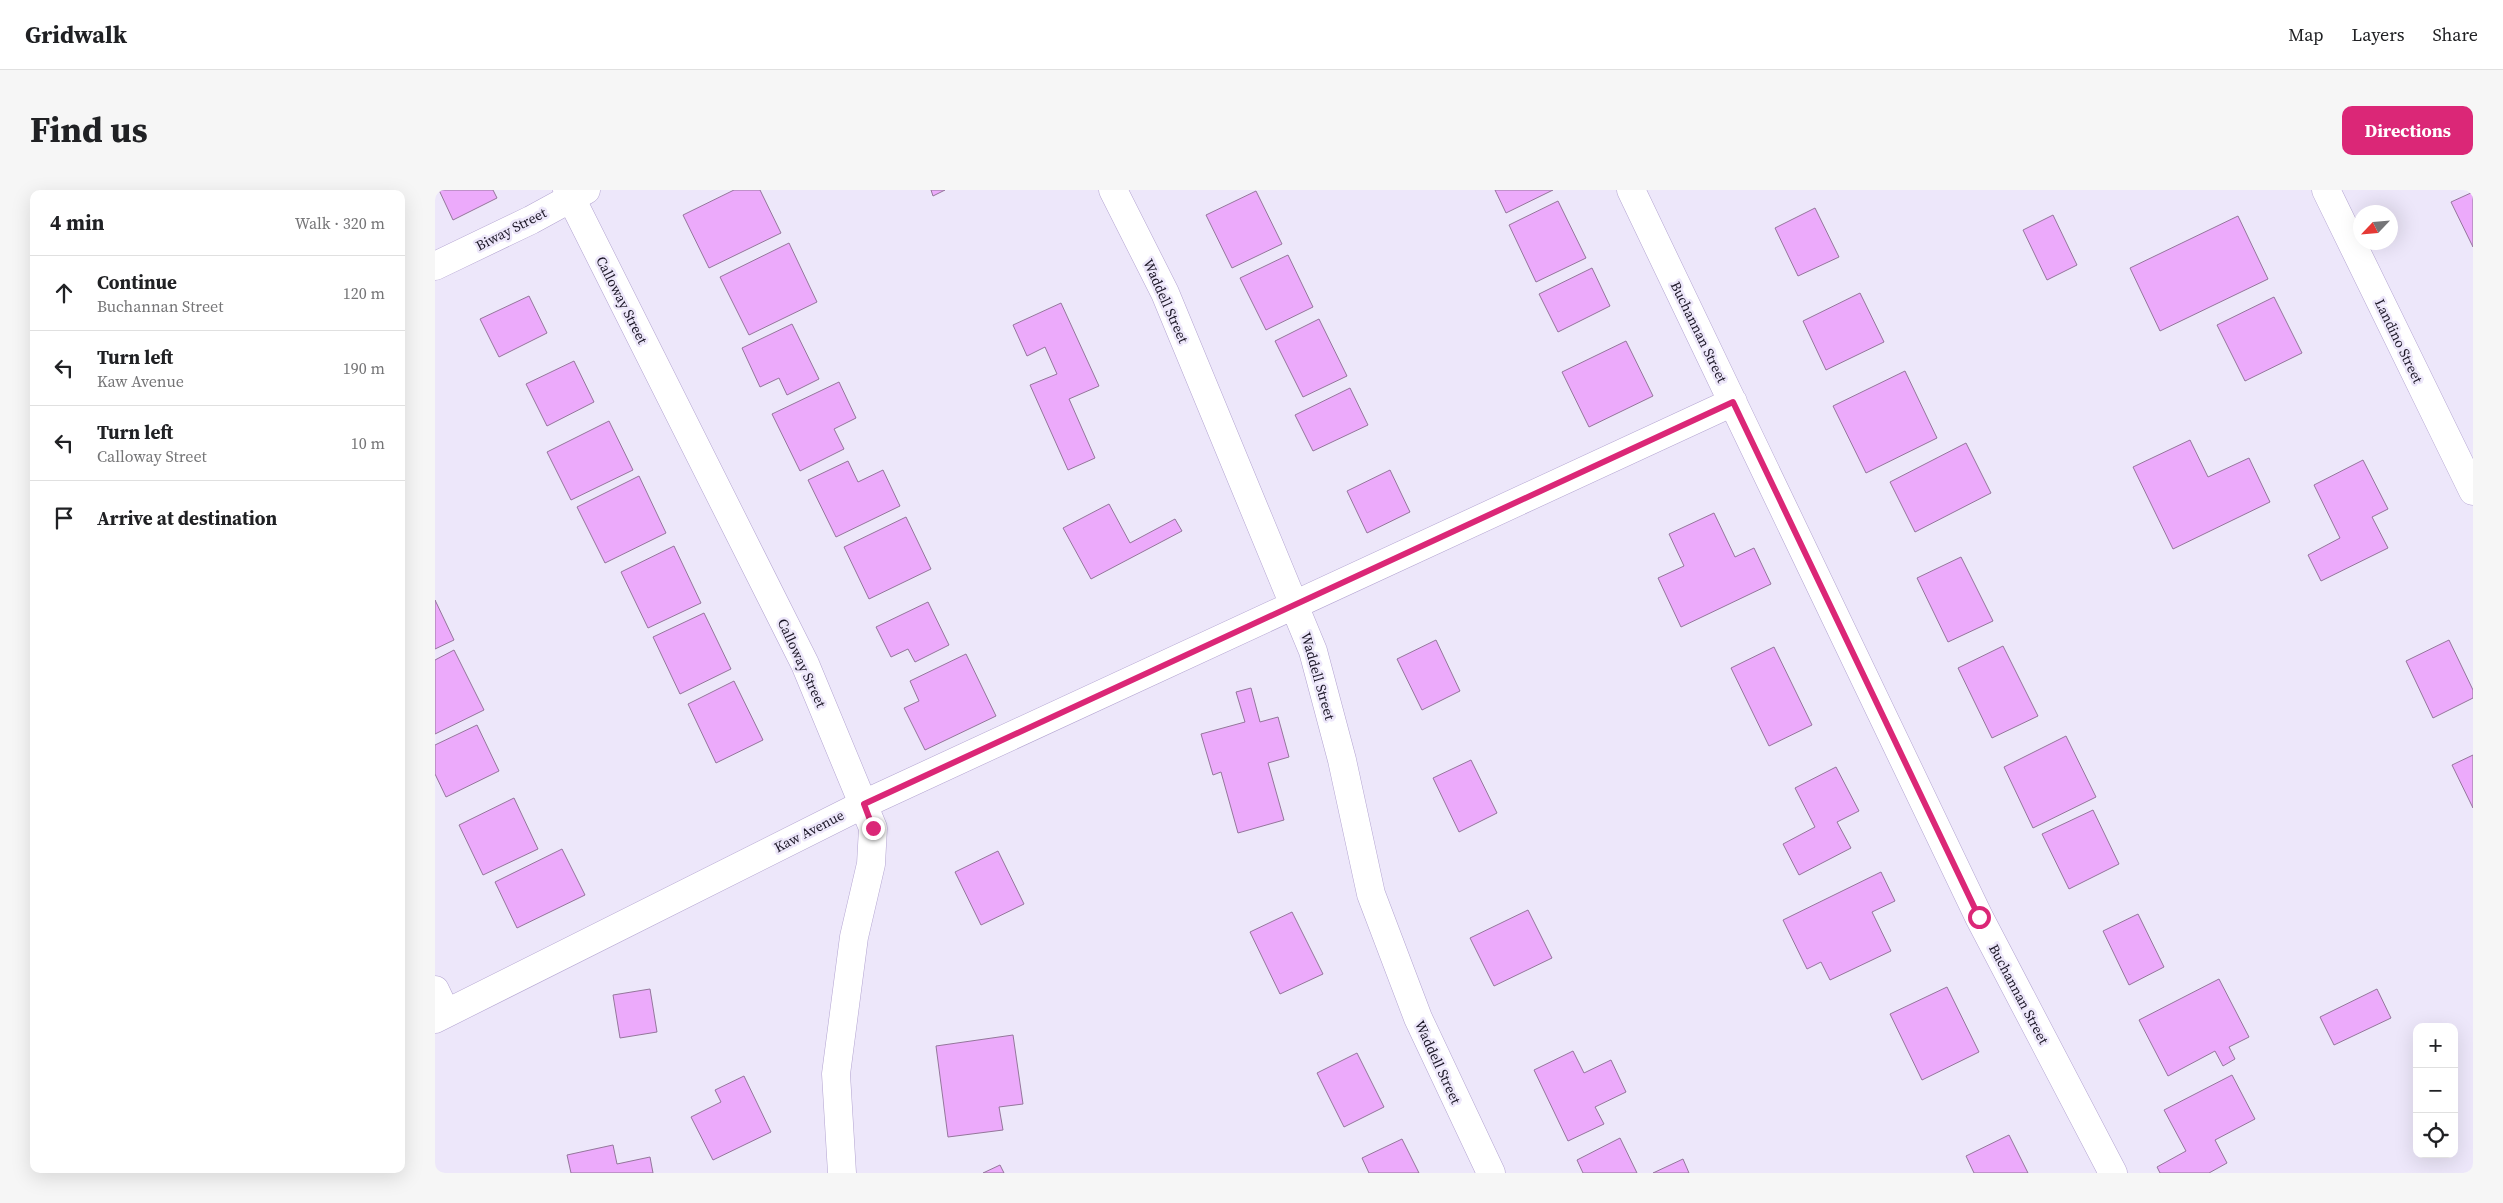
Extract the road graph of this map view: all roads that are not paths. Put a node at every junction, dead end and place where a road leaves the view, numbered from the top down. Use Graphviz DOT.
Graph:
graph roads {
  1 [pos="1113,190"];
  2 [pos="1631,190"];
  3 [pos="2326,190"];
  4 [pos="574,192"];
  5 [pos="435,266"];
  6 [pos="1733,402"];
  7 [pos="2473,491"];
  8 [pos="1294,604"];
  9 [pos="864,804"];
  10 [pos="439,1007"];
  11 [pos="842,1173"];
  12 [pos="1491,1173"];
  13 [pos="2113,1173"];
  1 -- 8 [label="street, Waddell Street"];
  2 -- 6 [label="street, Buchannan Street"];
  3 -- 7 [label="street, Landino Street"];
  4 -- 5 [label="street, Biway Street"];
  4 -- 9 [label="street, Calloway Street"];
  6 -- 8 [label="street, Kaw Avenue"];
  6 -- 13 [label="street, Buchannan Street"];
  8 -- 9 [label="street, Kaw Avenue"];
  8 -- 12 [label="street, Waddell Street"];
  9 -- 10 [label="street, Kaw Avenue"];
  9 -- 11 [label="street, Calloway Street"];
}
